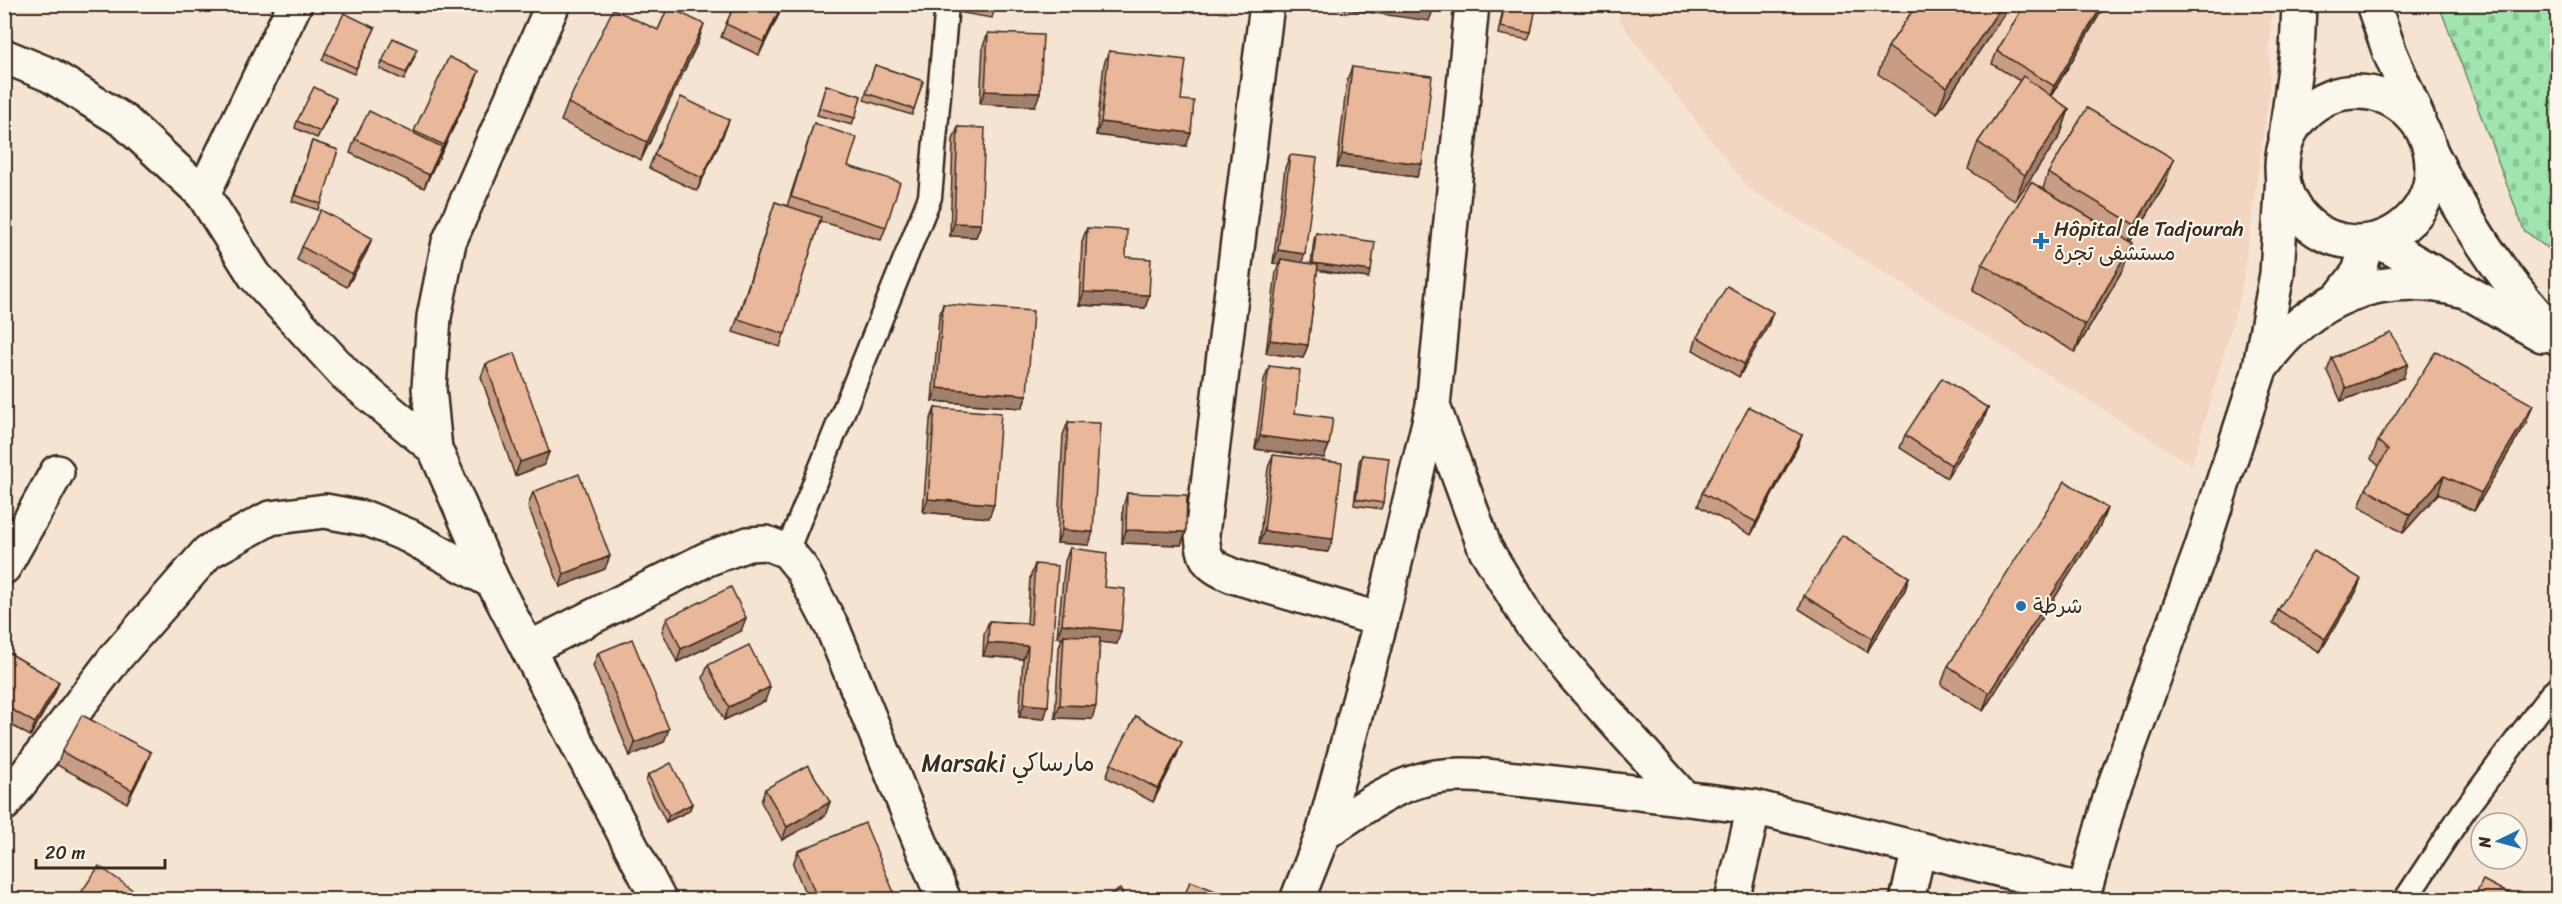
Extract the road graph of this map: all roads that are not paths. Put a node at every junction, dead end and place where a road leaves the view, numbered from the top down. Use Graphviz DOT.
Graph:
graph roads {
  1 [pos="295,4"];
  2 [pos="553,4"];
  3 [pos="947,4"];
  4 [pos="1267,4"];
  5 [pos="1472,4"];
  6 [pos="2299,4"];
  7 [pos="2373,4"];
  8 [pos="4,56"];
  9 [pos="2428,142"];
  10 [pos="2283,164"];
  11 [pos="203,194"];
  12 [pos="2373,241"];
  13 [pos="2467,292"];
  14 [pos="2340,297"];
  15 [pos="2558,338"];
  16 [pos="2558,344"];
  17 [pos="2259,372"];
  18 [pos="1433,406"];
  19 [pos="435,449"];
  20 [pos="57,472"];
  21 [pos="787,552"];
  22 [pos="4,567"];
  23 [pos="493,582"];
  24 [pos="1381,620"];
  25 [pos="528,649"];
  26 [pos="2558,687"];
  27 [pos="1684,798"];
  28 [pos="4,804"];
  29 [pos="1754,807"];
  30 [pos="1323,834"];
  31 [pos="1919,849"];
  32 [pos="2083,896"];
  33 [pos="658,900"];
  34 [pos="944,900"];
  35 [pos="1297,900"];
  36 [pos="1732,900"];
  37 [pos="1907,900"];
  38 [pos="2405,900"];
  1 -- 11 [label="street"];
  2 -- 19 [label="street"];
  3 -- 21 [label="lane"];
  4 -- 24 [label="street"];
  5 -- 18 [label="street"];
  6 -- 10 [label="street"];
  7 -- 9 [label="street"];
  8 -- 11 [label="street"];
  9 -- 10 [label="street"];
  9 -- 12 [label="street"];
  9 -- 15 [label="street"];
  10 -- 12 [label="street"];
  10 -- 17 [label="street"];
  11 -- 19 [label="street"];
  12 -- 13 [label="street"];
  12 -- 14 [label="street"];
  13 -- 14 [label="street"];
  13 -- 16 [label="street"];
  14 -- 17 [label="street"];
  17 -- 32 [label="street"];
  18 -- 24 [label="street"];
  18 -- 27 [label="street"];
  19 -- 23 [label="street"];
  20 -- 22 [label="street"];
  21 -- 25 [label="street"];
  21 -- 34 [label="street"];
  23 -- 25 [label="street"];
  23 -- 28 [label="street"];
  24 -- 30 [label="street"];
  25 -- 33 [label="street"];
  26 -- 38 [label="lane"];
  27 -- 29 [label="street"];
  27 -- 30 [label="street"];
  29 -- 31 [label="street"];
  29 -- 36 [label="street"];
  30 -- 35 [label="street"];
  31 -- 32 [label="street"];
  31 -- 37 [label="street"];
}
